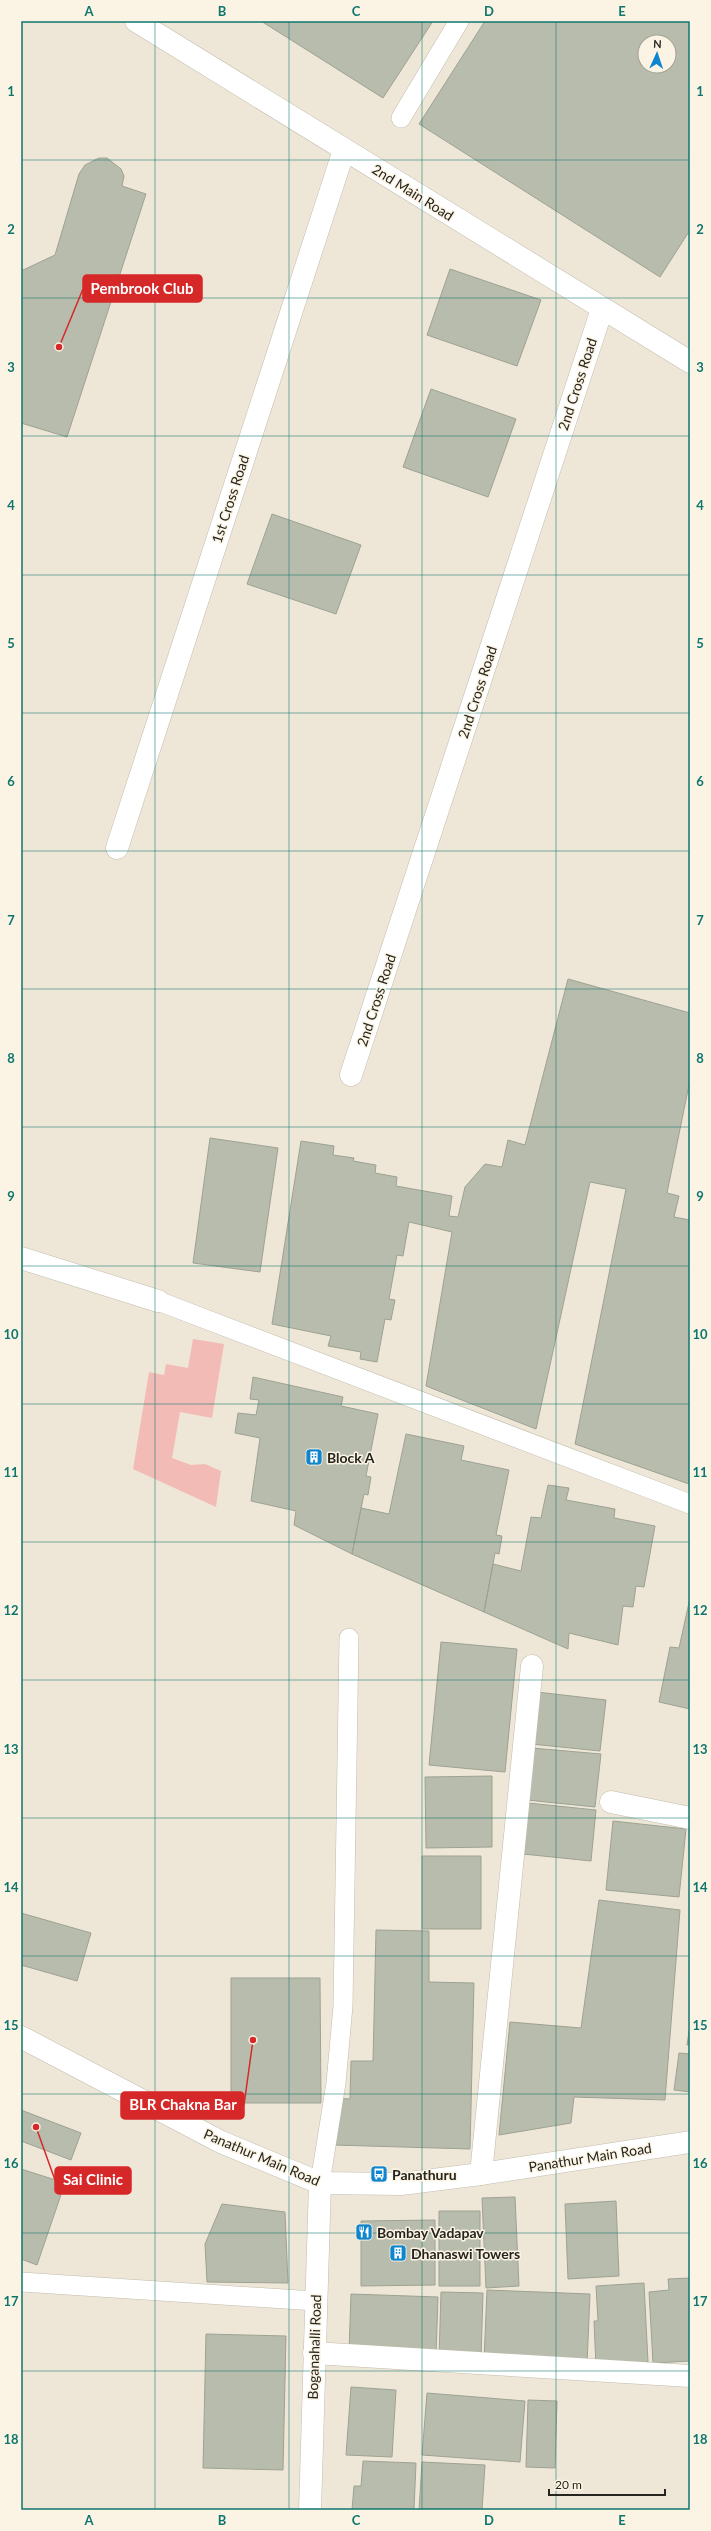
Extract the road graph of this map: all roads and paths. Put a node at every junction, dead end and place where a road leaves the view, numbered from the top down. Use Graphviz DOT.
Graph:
graph roads {
  1 [pos="136,21"];
  2 [pos="459,21"];
  3 [pos="401,118"];
  4 [pos="344,150"];
  5 [pos="602,309"];
  6 [pos="690,362"];
  7 [pos="117,848"];
  8 [pos="351,1075"];
  9 [pos="21,1258"];
  10 [pos="158,1301"];
  11 [pos="690,1504"];
  12 [pos="350,1638"];
  13 [pos="532,1666"];
  14 [pos="611,1802"];
  15 [pos="690,1818"];
  16 [pos="21,2037"];
  17 [pos="690,2142"];
  18 [pos="481,2174"];
  19 [pos="320,2183"];
  20 [pos="21,2282"];
  21 [pos="315,2301"];
  22 [pos="314,2353"];
  23 [pos="690,2376"];
  24 [pos="310,2510"];
  1 -- 4 [label="street, 2nd Main Road"];
  2 -- 3 [label="lane"];
  4 -- 5 [label="street, 2nd Main Road"];
  4 -- 7 [label="street, 1st Cross Road"];
  5 -- 6 [label="street, 2nd Main Road"];
  5 -- 8 [label="street, 2nd Cross Road"];
  9 -- 10 [label="street"];
  10 -- 11 [label="lane"];
  12 -- 19 [label="lane"];
  13 -- 18 [label="street"];
  14 -- 15 [label="street"];
  16 -- 19 [label="street, Panathur Main Road"];
  17 -- 18 [label="street, Panathur Main Road"];
  18 -- 19 [label="street, Panathur Main Road"];
  19 -- 21 [label="street, Boganahalli Road"];
  20 -- 21 [label="lane"];
  21 -- 22 [label="street, Boganahalli Road"];
  22 -- 23 [label="street"];
  22 -- 24 [label="street, Boganahalli Road"];
}
